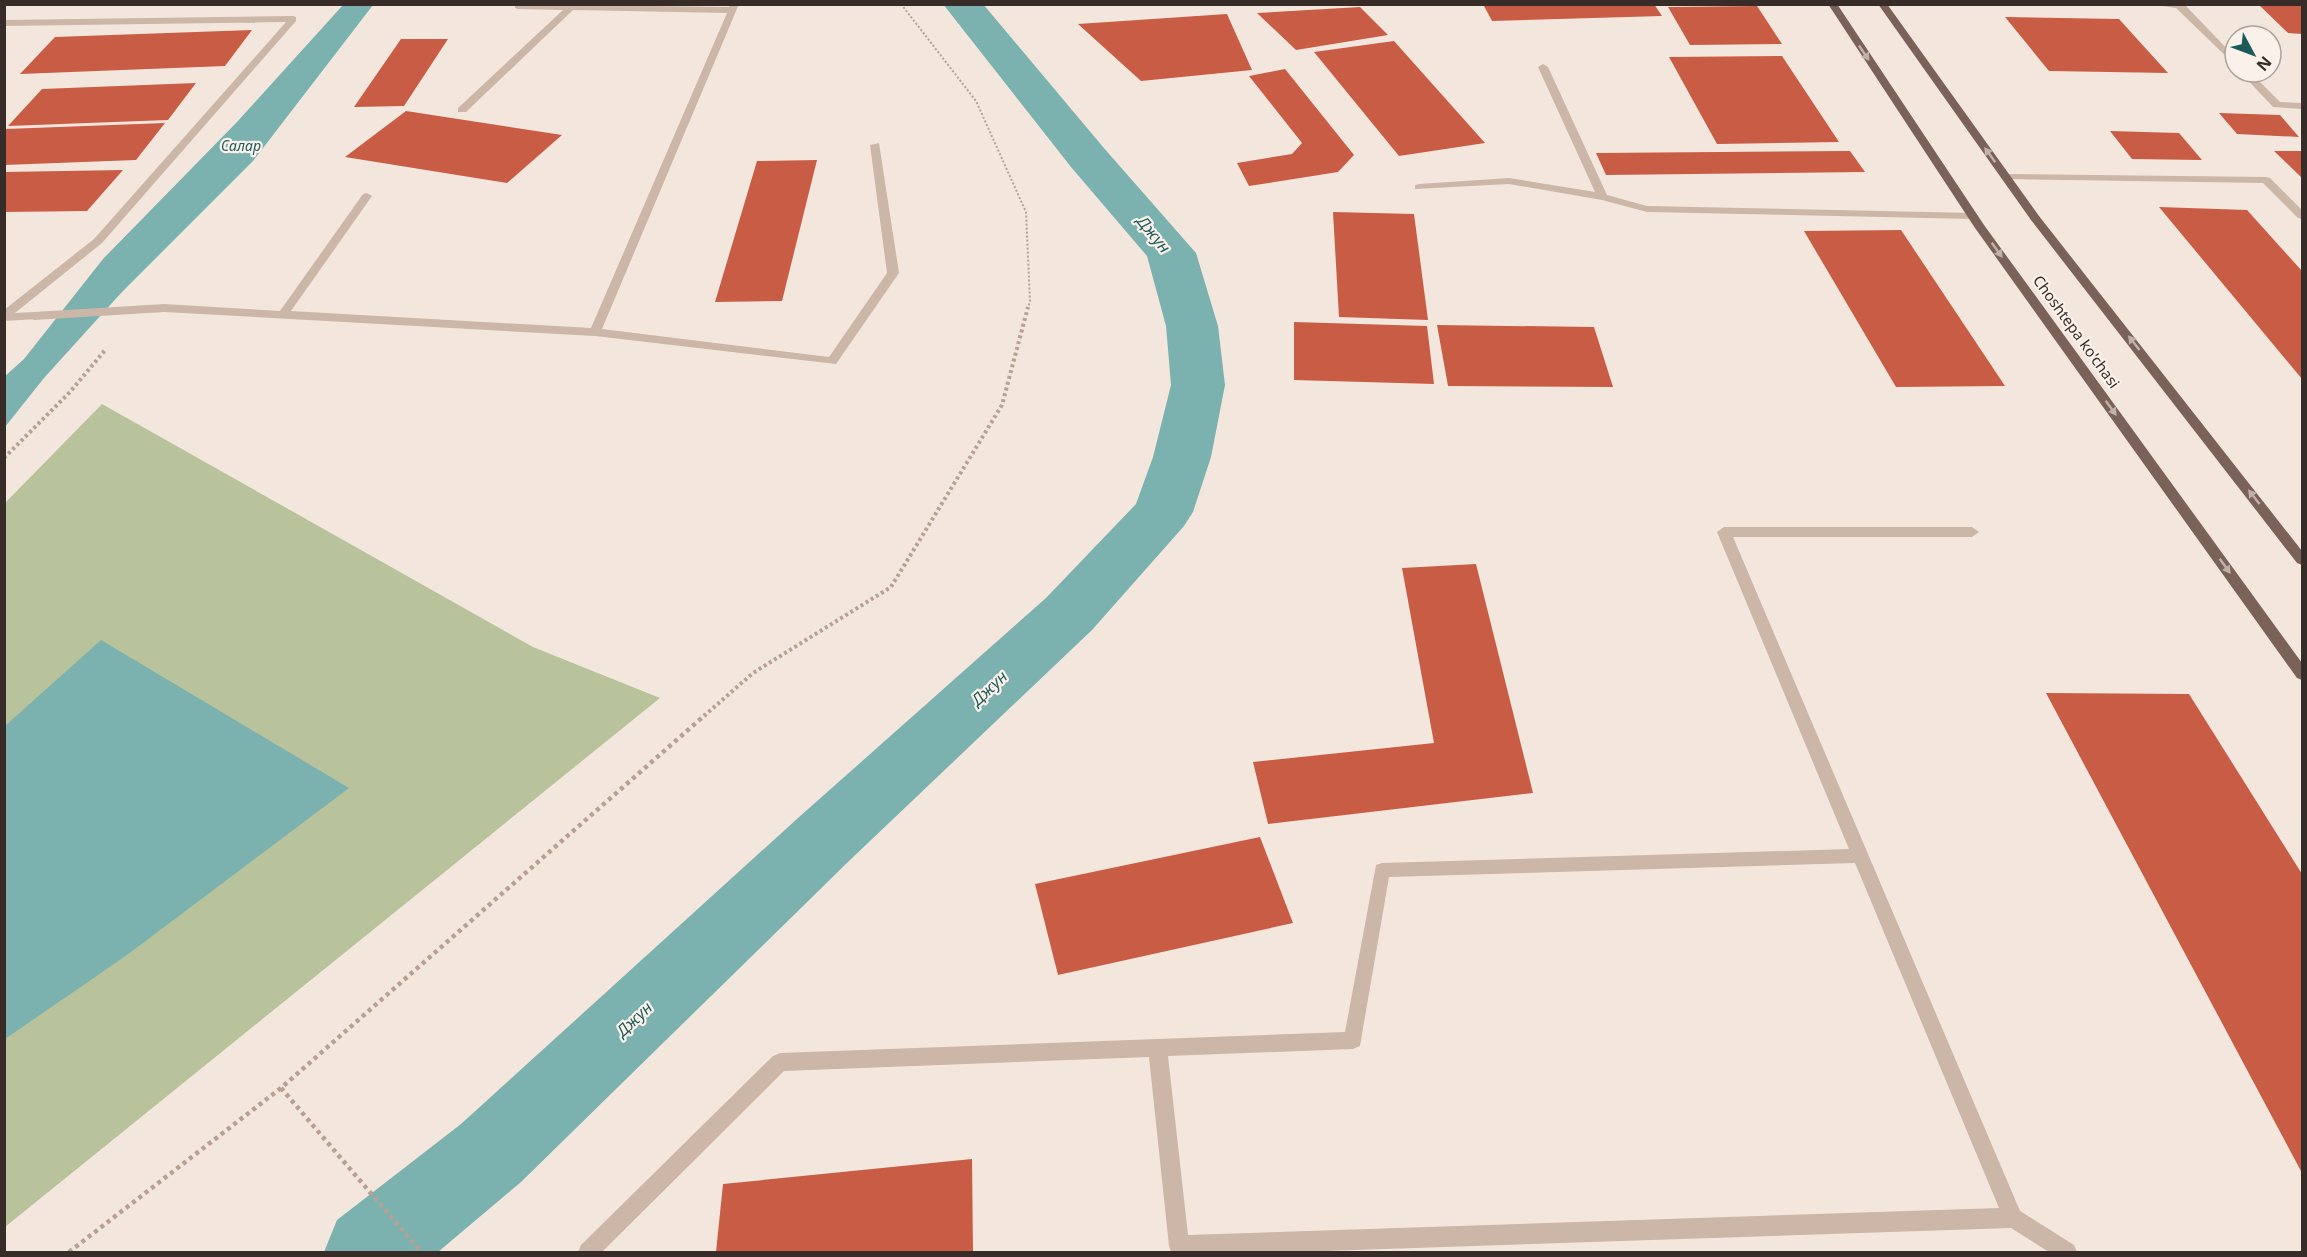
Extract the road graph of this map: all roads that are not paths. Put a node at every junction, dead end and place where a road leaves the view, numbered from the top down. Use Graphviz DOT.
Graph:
graph roads {
  1 [pos="520,4"];
  2 [pos="1832,4"];
  3 [pos="1882,4"];
  4 [pos="2153,4"];
  5 [pos="571,7"];
  6 [pos="733,7"];
  7 [pos="4,23"];
  8 [pos="2223,50"];
  9 [pos="1543,67"];
  10 [pos="2257,84"];
  11 [pos="2302,106"];
  12 [pos="462,110"];
  13 [pos="875,145"];
  14 [pos="2006,177"];
  15 [pos="1419,187"];
  16 [pos="367,196"];
  17 [pos="1603,197"];
  18 [pos="1973,216"];
  19 [pos="2302,216"];
  20 [pos="283,315"];
  21 [pos="4,316"];
  22 [pos="595,332"];
  23 [pos="1972,532"];
  24 [pos="2302,560"];
  25 [pos="2302,674"];
  26 [pos="1861,856"];
  27 [pos="1157,1047"];
  28 [pos="2013,1218"];
  29 [pos="588,1252"];
  30 [pos="2067,1252"];
  1 -- 5 [label="street"];
  2 -- 18 [label="main road, Choshtepa ko'chasi, one-way"];
  14 -- 3 [label="main road, one-way"];
  4 -- 8 [label="street"];
  5 -- 6 [label="street"];
  5 -- 12 [label="street"];
  6 -- 22 [label="street"];
  7 -- 21 [label="street"];
  9 -- 17 [label="street"];
  10 -- 11 [label="street"];
  13 -- 22 [label="street"];
  14 -- 19 [label="street"];
  24 -- 14 [label="main road, one-way"];
  15 -- 17 [label="street"];
  16 -- 20 [label="street"];
  17 -- 18 [label="street"];
  18 -- 25 [label="main road, Choshtepa ko'chasi, one-way"];
  20 -- 21 [label="street"];
  20 -- 22 [label="street"];
  23 -- 26 [label="street"];
  26 -- 27 [label="street"];
  26 -- 28 [label="street"];
  27 -- 28 [label="street"];
  27 -- 29 [label="street"];
  28 -- 30 [label="street"];
}
